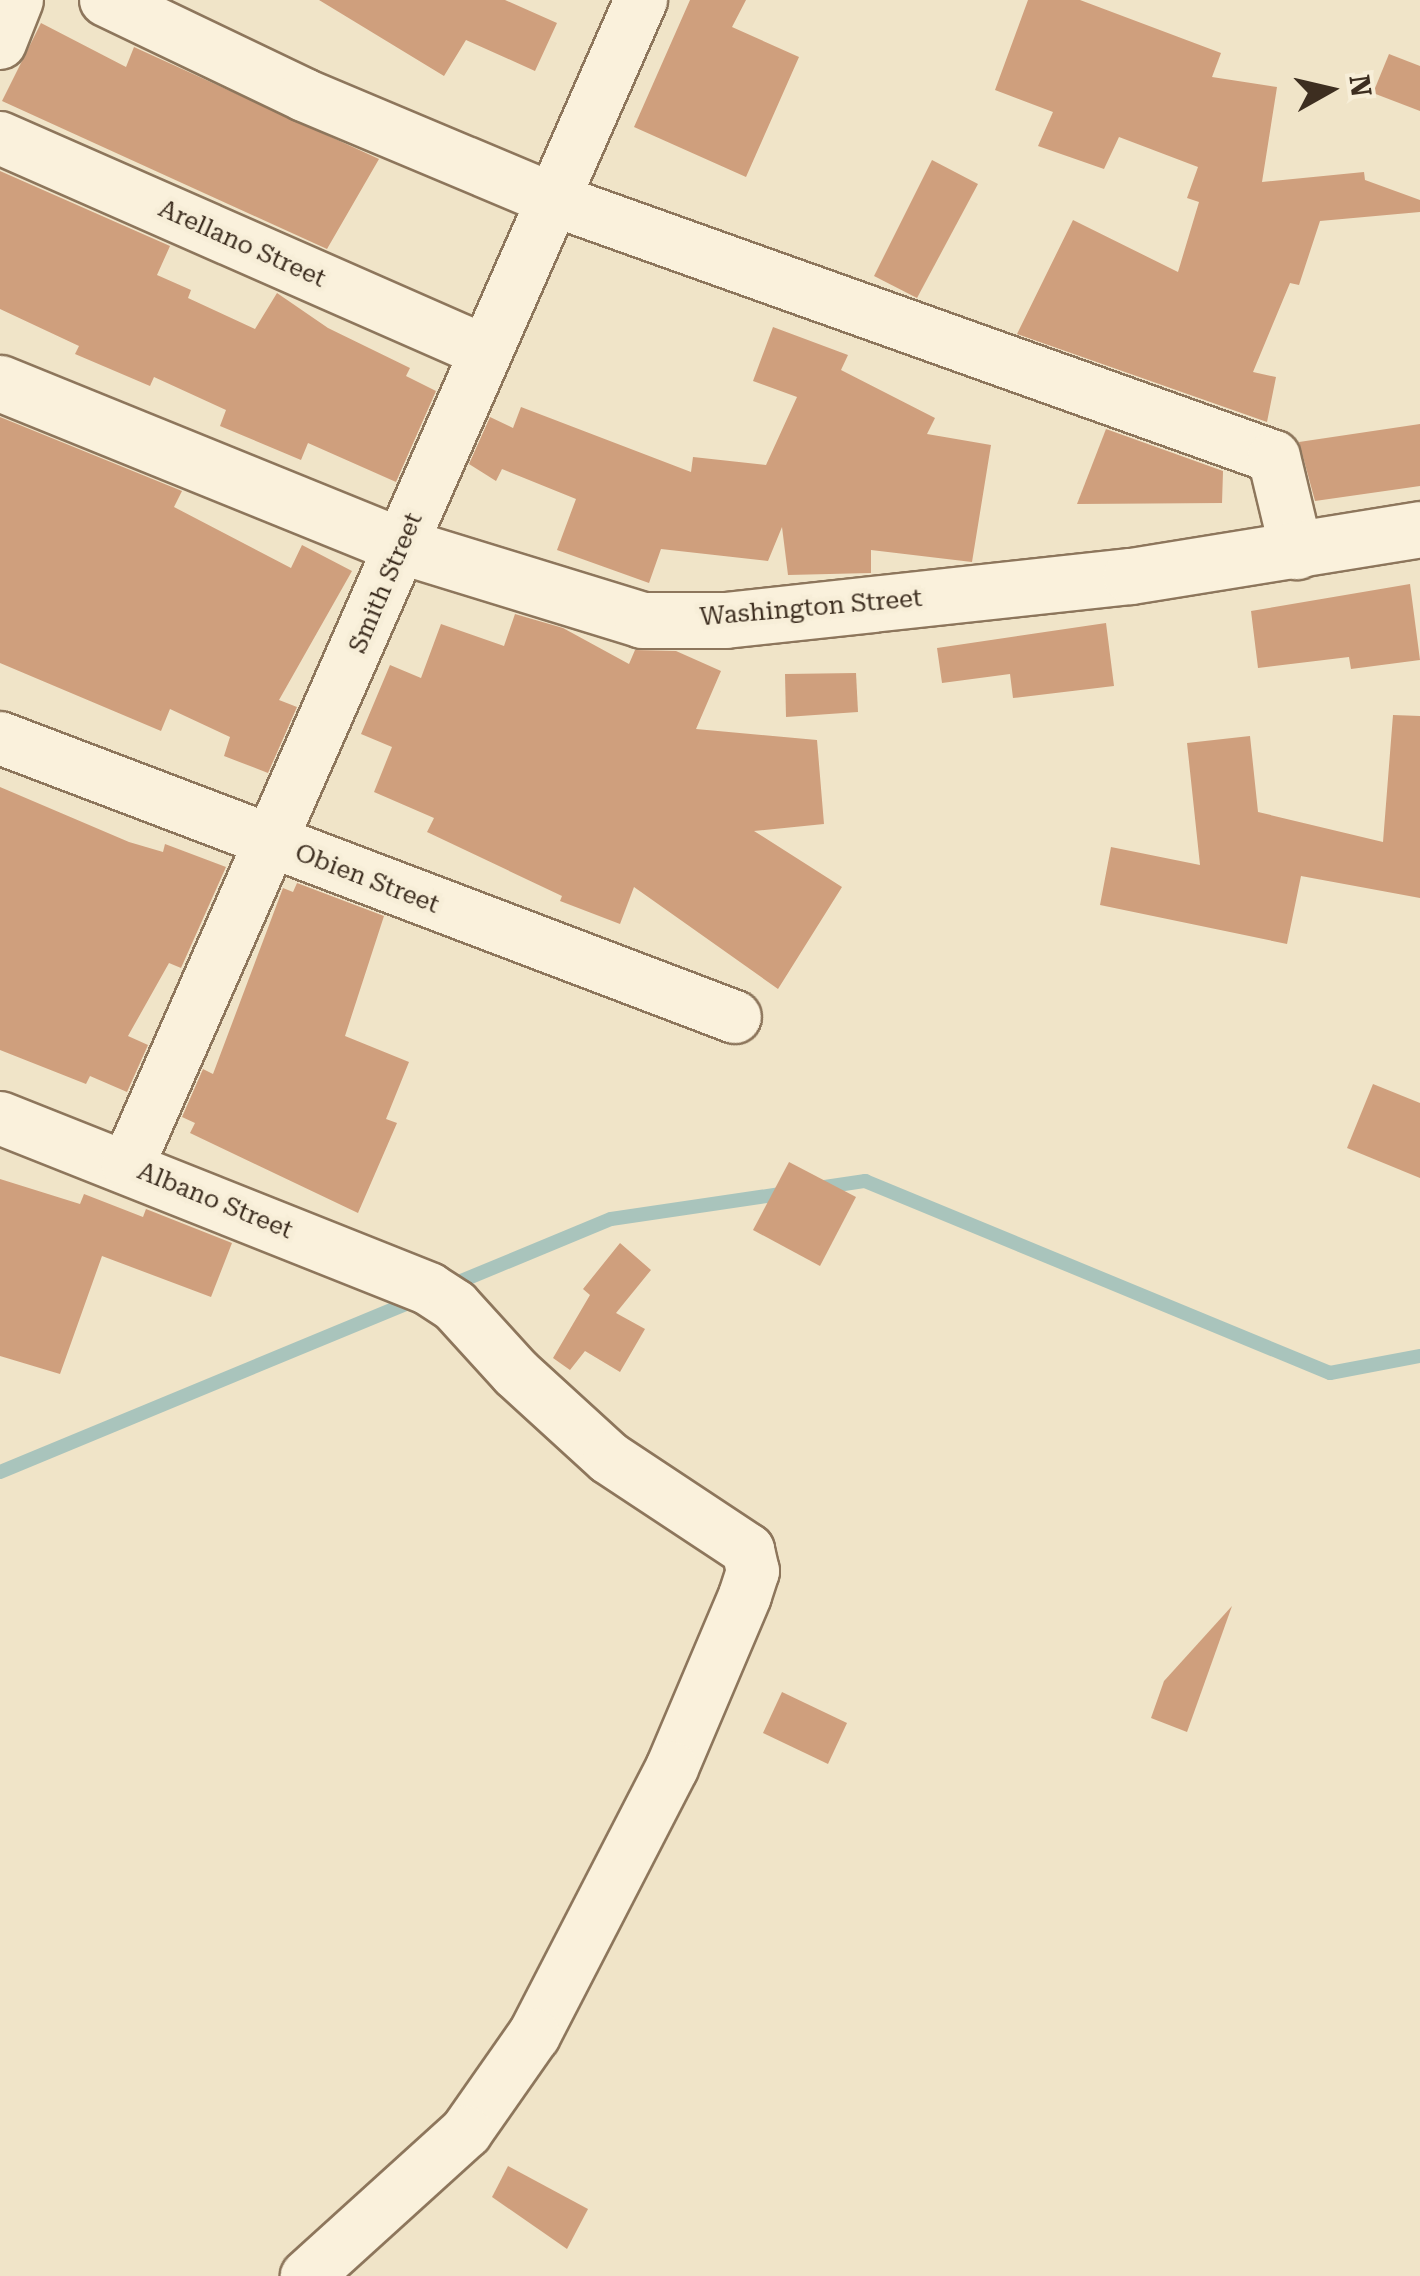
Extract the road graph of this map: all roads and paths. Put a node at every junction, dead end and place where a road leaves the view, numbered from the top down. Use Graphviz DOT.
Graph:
graph roads {
  1 [pos="17,0"];
  2 [pos="106,0"];
  3 [pos="642,0"];
  4 [pos="0,44"];
  5 [pos="0,138"];
  6 [pos="554,200"];
  7 [pos="484,351"];
  8 [pos="0,384"];
  9 [pos="1420,529"];
  10 [pos="402,546"];
  11 [pos="1297,553"];
  12 [pos="0,738"];
  13 [pos="274,844"];
  14 [pos="734,1017"];
  15 [pos="0,1118"];
  16 [pos="128,1165"];
  17 [pos="307,2276"];
  1 -- 4 [label="street"];
  2 -- 6 [label="street"];
  3 -- 6 [label="street, Smith Street"];
  5 -- 7 [label="street, Arellano Street"];
  6 -- 7 [label="street, Smith Street"];
  6 -- 11 [label="street"];
  7 -- 10 [label="street, Smith Street"];
  8 -- 10 [label="main road, Washington Street"];
  9 -- 11 [label="main road, Washington Street"];
  10 -- 11 [label="main road, Washington Street"];
  10 -- 13 [label="street, Smith Street"];
  12 -- 13 [label="street, Obien Street"];
  13 -- 14 [label="street, Obien Street"];
  13 -- 16 [label="street, Smith Street"];
  15 -- 16 [label="street, Albano Street"];
  16 -- 17 [label="street, Albano Street"];
}
